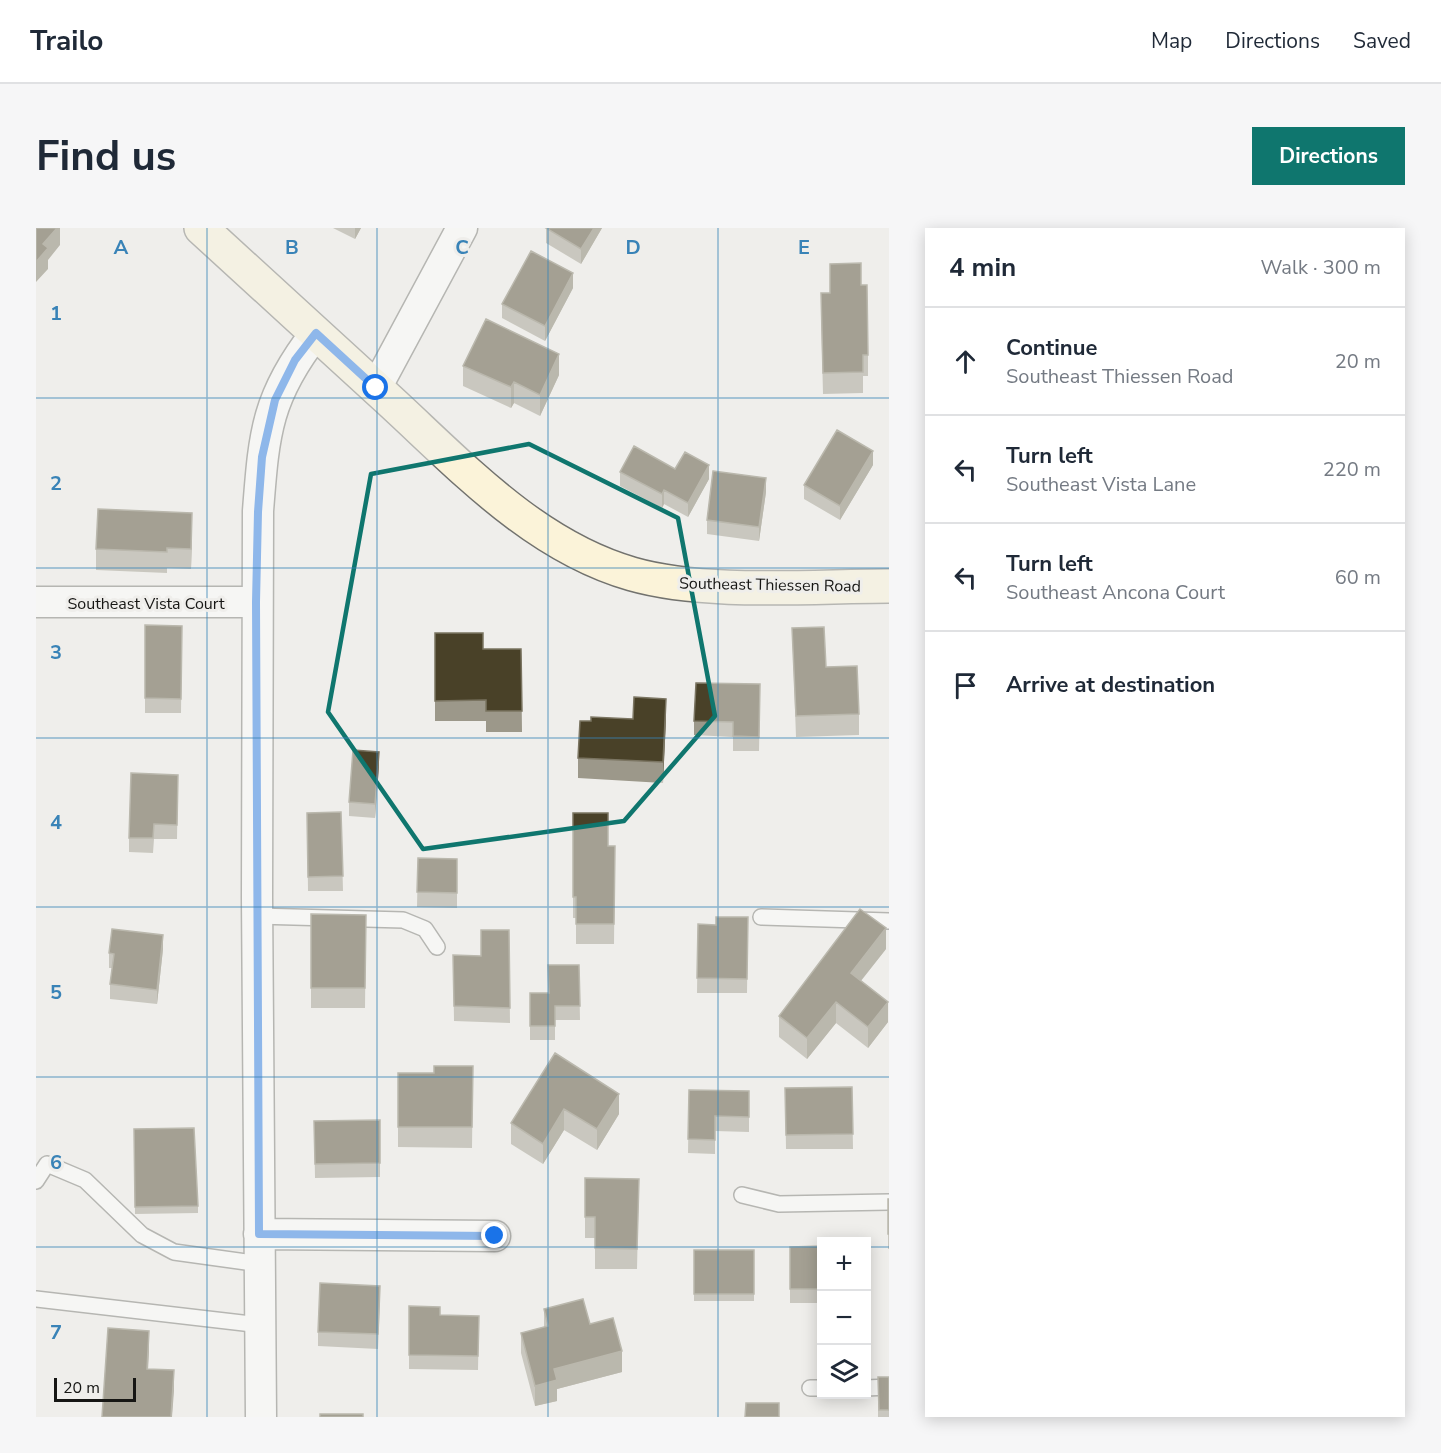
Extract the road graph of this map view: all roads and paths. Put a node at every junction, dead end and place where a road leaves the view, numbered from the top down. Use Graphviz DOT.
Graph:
graph roads {
  1 [pos="201,228"];
  2 [pos="462,228"];
  3 [pos="316,333"];
  4 [pos="376,388"];
  5 [pos="889,586"];
  6 [pos="36,602"];
  7 [pos="256,602"];
  8 [pos="257,916"];
  9 [pos="761,917"];
  10 [pos="889,921"];
  11 [pos="437,946"];
  12 [pos="36,1181"];
  13 [pos="742,1195"];
  14 [pos="889,1202"];
  15 [pos="259,1234"];
  16 [pos="495,1236"];
  17 [pos="260,1264"];
  18 [pos="36,1299"];
  19 [pos="260,1325"];
  20 [pos="871,1388"];
  21 [pos="889,1388"];
  22 [pos="261,1417"];
  1 -- 3 [label="main road, Southeast Thiessen Road"];
  2 -- 4 [label="street"];
  3 -- 4 [label="main road, Southeast Thiessen Road"];
  3 -- 7 [label="street"];
  4 -- 5 [label="main road, Southeast Thiessen Road"];
  6 -- 7 [label="street, Southeast Vista Court"];
  7 -- 8 [label="street"];
  8 -- 11 [label="lane"];
  8 -- 15 [label="street"];
  9 -- 10 [label="lane"];
  12 -- 17 [label="lane"];
  13 -- 14 [label="lane"];
  15 -- 16 [label="street"];
  15 -- 17 [label="street"];
  17 -- 19 [label="street"];
  18 -- 19 [label="lane"];
  19 -- 22 [label="street"];
  20 -- 21 [label="lane"];
}
